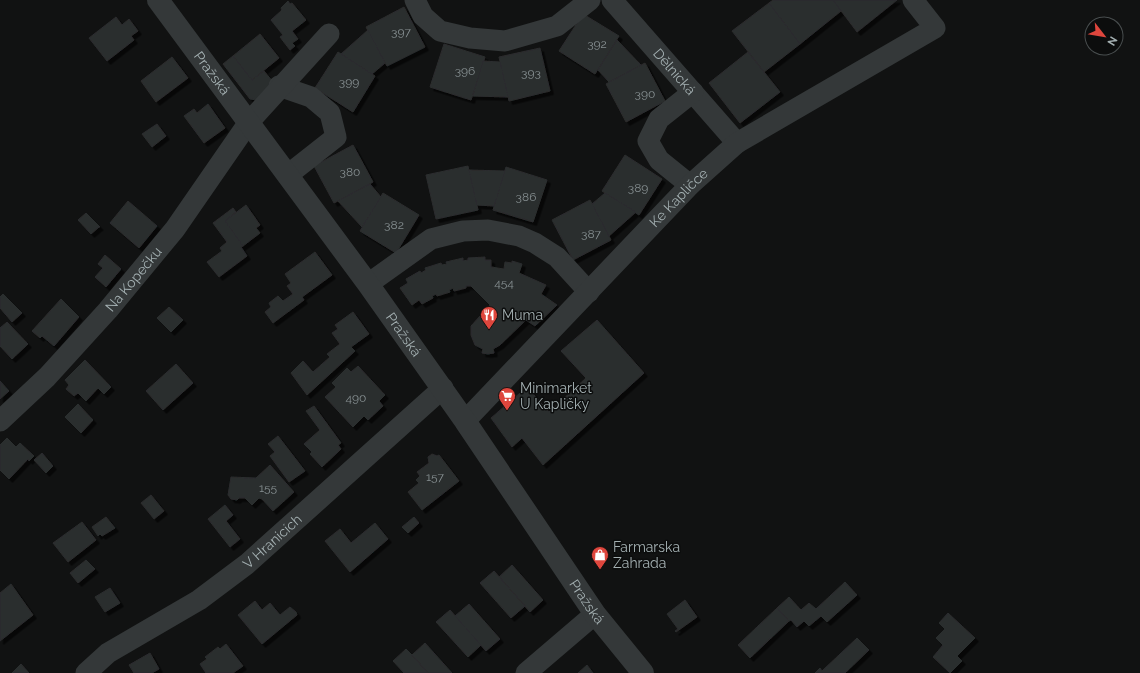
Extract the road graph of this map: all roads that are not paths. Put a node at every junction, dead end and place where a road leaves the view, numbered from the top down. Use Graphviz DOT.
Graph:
graph roads {
  1 [pos="158,0"];
  2 [pos="415,0"];
  3 [pos="590,0"];
  4 [pos="612,0"];
  5 [pos="913,0"];
  6 [pos="329,34"];
  7 [pos="279,86"];
  8 [pos="693,92"];
  9 [pos="249,122"];
  10 [pos="737,143"];
  11 [pos="289,174"];
  12 [pos="690,185"];
  13 [pos="368,284"];
  14 [pos="589,292"];
  15 [pos="443,388"];
  16 [pos="0,421"];
  17 [pos="466,421"];
  18 [pos="595,614"];
  19 [pos="86,673"];
  20 [pos="526,673"];
  21 [pos="643,673"];
  1 -- 9 [label="street, Pražská"];
  2 -- 3 [label="street"];
  4 -- 8 [label="street, Dělnická"];
  5 -- 10 [label="street, Ke Kapličce"];
  6 -- 7 [label="street, Na Kopečku"];
  7 -- 9 [label="street, Na Kopečku"];
  7 -- 11 [label="street"];
  8 -- 10 [label="street, Dělnická"];
  8 -- 12 [label="street"];
  9 -- 11 [label="street, Pražská"];
  9 -- 16 [label="street, Na Kopečku"];
  10 -- 12 [label="street, Ke Kapličce"];
  11 -- 13 [label="street, Pražská"];
  12 -- 14 [label="street, Ke Kapličce"];
  13 -- 14 [label="street"];
  13 -- 15 [label="street, Pražská"];
  14 -- 17 [label="street, Ke Kapličce"];
  15 -- 17 [label="street, Pražská"];
  15 -- 19 [label="street, V Hranicích"];
  17 -- 18 [label="street, Pražská"];
  18 -- 20 [label="street"];
  18 -- 21 [label="street, Pražská"];
}
